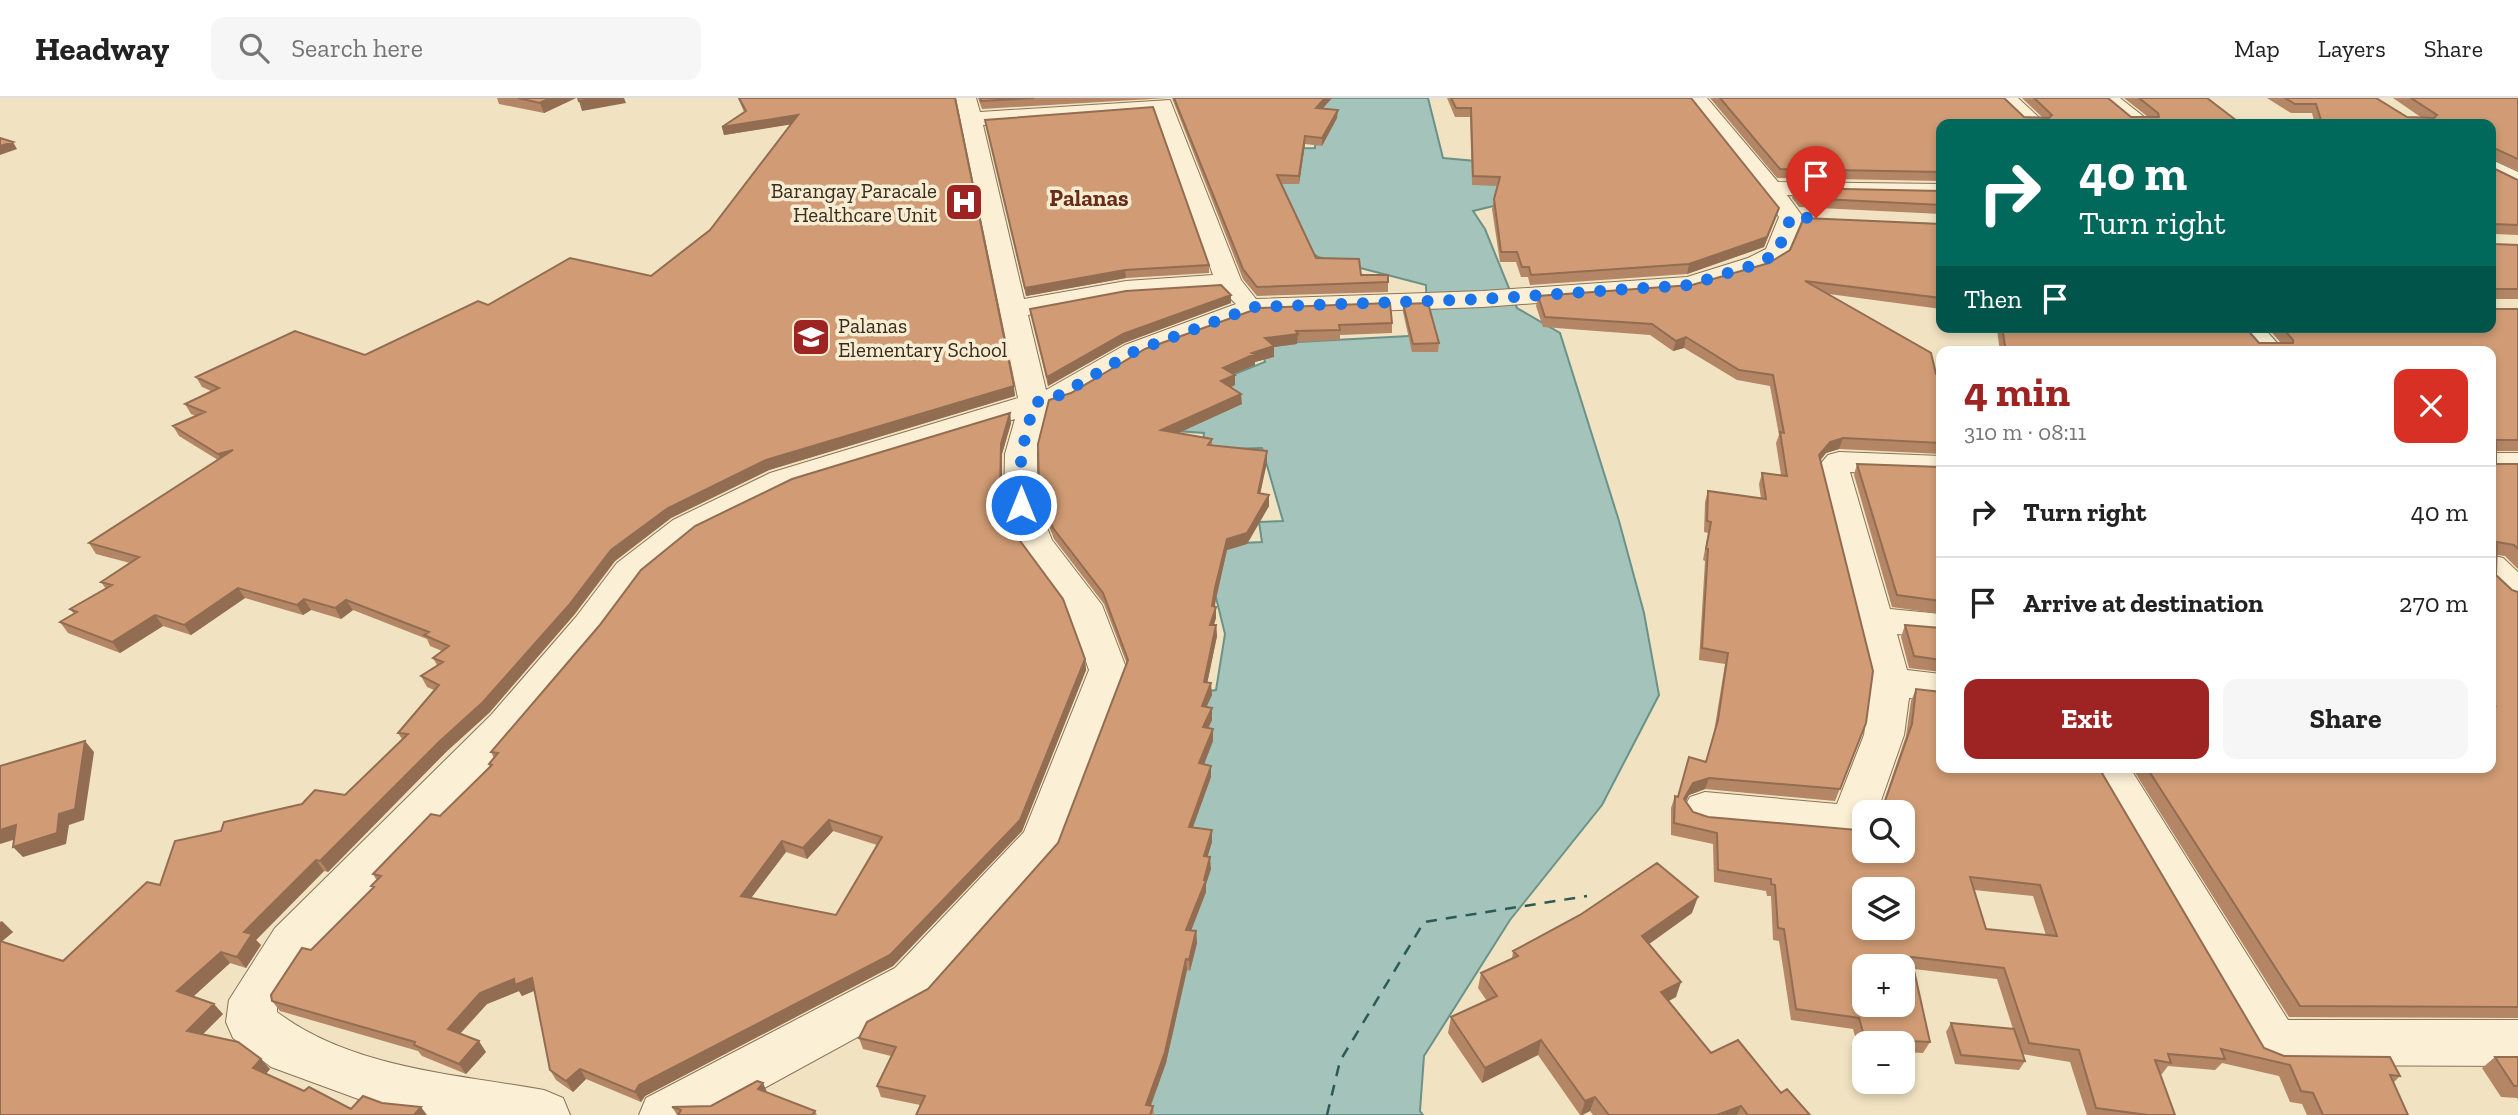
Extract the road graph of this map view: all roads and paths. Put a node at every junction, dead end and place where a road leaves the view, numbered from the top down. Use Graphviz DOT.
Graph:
graph roads {
  1 [pos="1696,98"];
  2 [pos="2006,98"];
  3 [pos="2107,98"];
  4 [pos="1161,101"];
  5 [pos="969,109"];
  6 [pos="2029,119"];
  7 [pos="2135,119"];
  8 [pos="2496,169"];
  9 [pos="2518,182"];
  10 [pos="1771,188"];
  11 [pos="1936,191"];
  12 [pos="1791,217"];
  13 [pos="1818,219"];
  14 [pos="1229,282"];
  15 [pos="1254,307"];
  16 [pos="1015,309"];
  17 [pos="2253,333"];
  18 [pos="2265,346"];
  19 [pos="1034,403"];
  20 [pos="2496,463"];
  21 [pos="2518,463"];
  22 [pos="1936,470"];
  23 [pos="2496,572"];
  24 [pos="2518,592"];
  25 [pos="1876,620"];
  26 [pos="1936,626"];
  27 [pos="1891,682"];
  28 [pos="1936,687"];
  29 [pos="2111,773"];
  30 [pos="1705,809"];
  31 [pos="2518,1043"];
  32 [pos="544,1115"];
  33 [pos="665,1115"];
  1 -- 10 [label="street"];
  2 -- 6 [label="street"];
  3 -- 7 [label="street"];
  4 -- 5 [label="street"];
  4 -- 14 [label="street"];
  5 -- 16 [label="street"];
  8 -- 9 [label="street"];
  10 -- 11 [label="street"];
  10 -- 12 [label="street"];
  12 -- 13 [label="street"];
  12 -- 15 [label="street"];
  14 -- 15 [label="street"];
  14 -- 16 [label="street"];
  15 -- 19 [label="street"];
  16 -- 19 [label="street"];
  17 -- 18 [label="street"];
  19 -- 32 [label="street"];
  19 -- 33 [label="street"];
  20 -- 21 [label="street"];
  22 -- 25 [label="street"];
  23 -- 24 [label="street"];
  25 -- 26 [label="street"];
  25 -- 27 [label="street"];
  27 -- 28 [label="street"];
  27 -- 30 [label="street"];
  29 -- 31 [label="street"];
}
